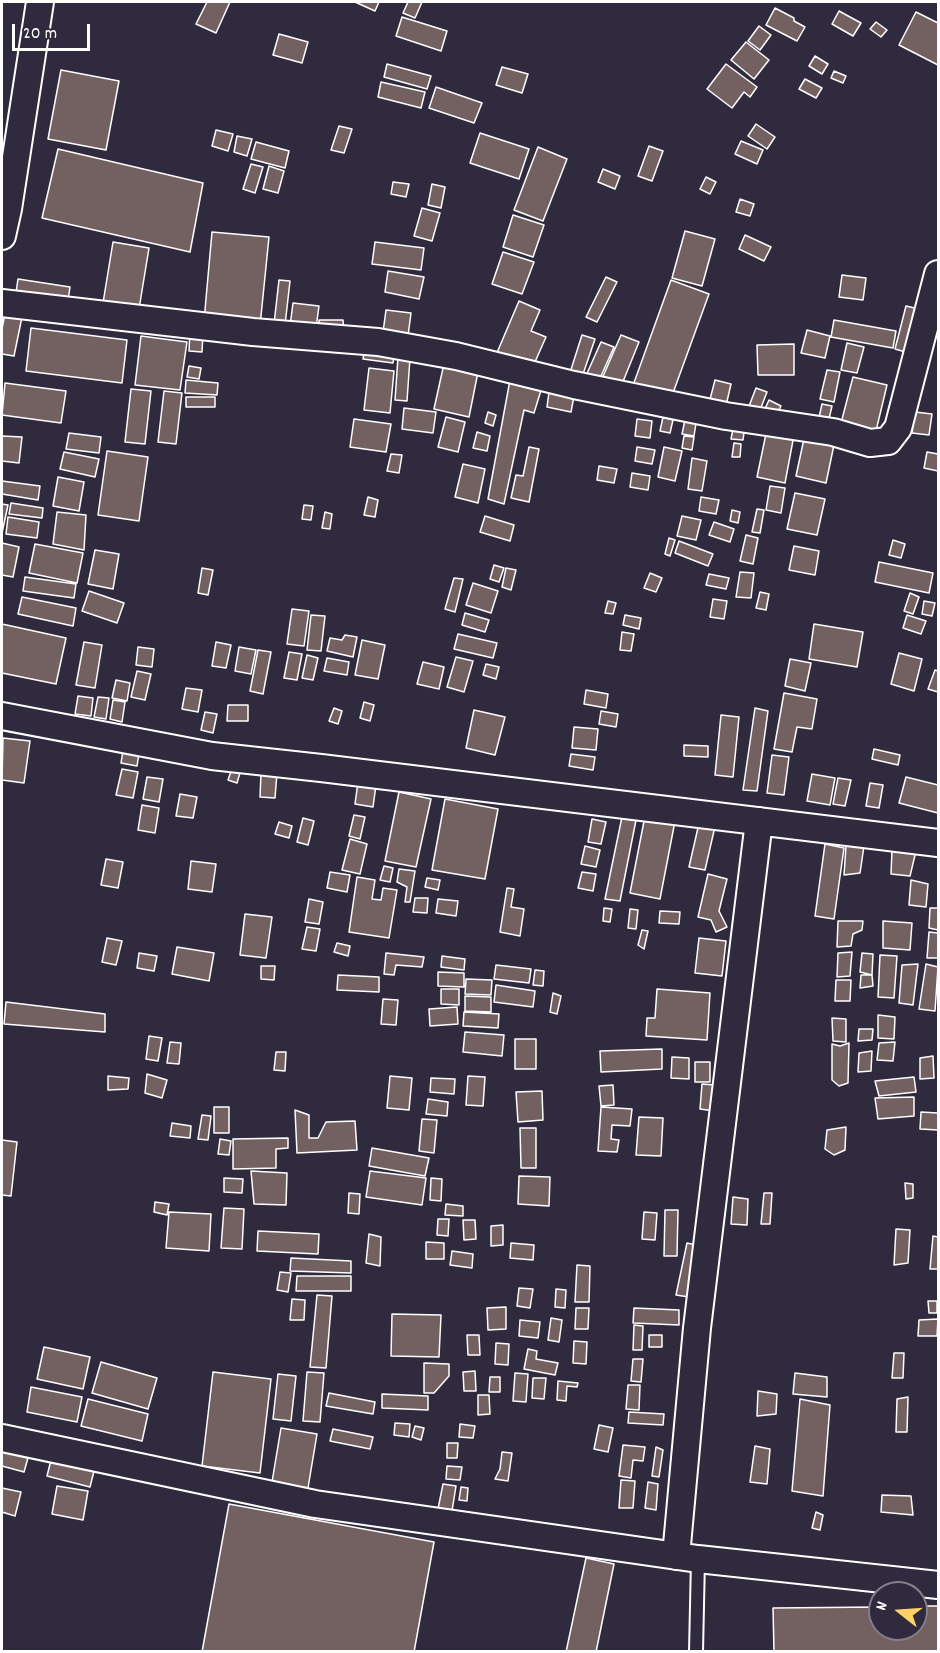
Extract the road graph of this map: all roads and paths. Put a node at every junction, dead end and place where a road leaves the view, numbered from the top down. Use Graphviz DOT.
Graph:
graph roads {
  1 [pos="40,2"];
  2 [pos="5,208"];
  3 [pos="2,236"];
  4 [pos="939,274"];
  5 [pos="2,303"];
  6 [pos="2,716"];
  7 [pos="759,822"];
  8 [pos="939,843"];
  9 [pos="2,1438"];
  10 [pos="687,1558"];
  11 [pos="939,1585"];
  12 [pos="696,1652"];
  1 -- 2 [label="street"];
  2 -- 3 [label="street"];
  4 -- 5 [label="street"];
  6 -- 7 [label="street"];
  7 -- 8 [label="street"];
  7 -- 10 [label="street"];
  9 -- 10 [label="street"];
  10 -- 11 [label="street"];
  10 -- 12 [label="lane"];
}
